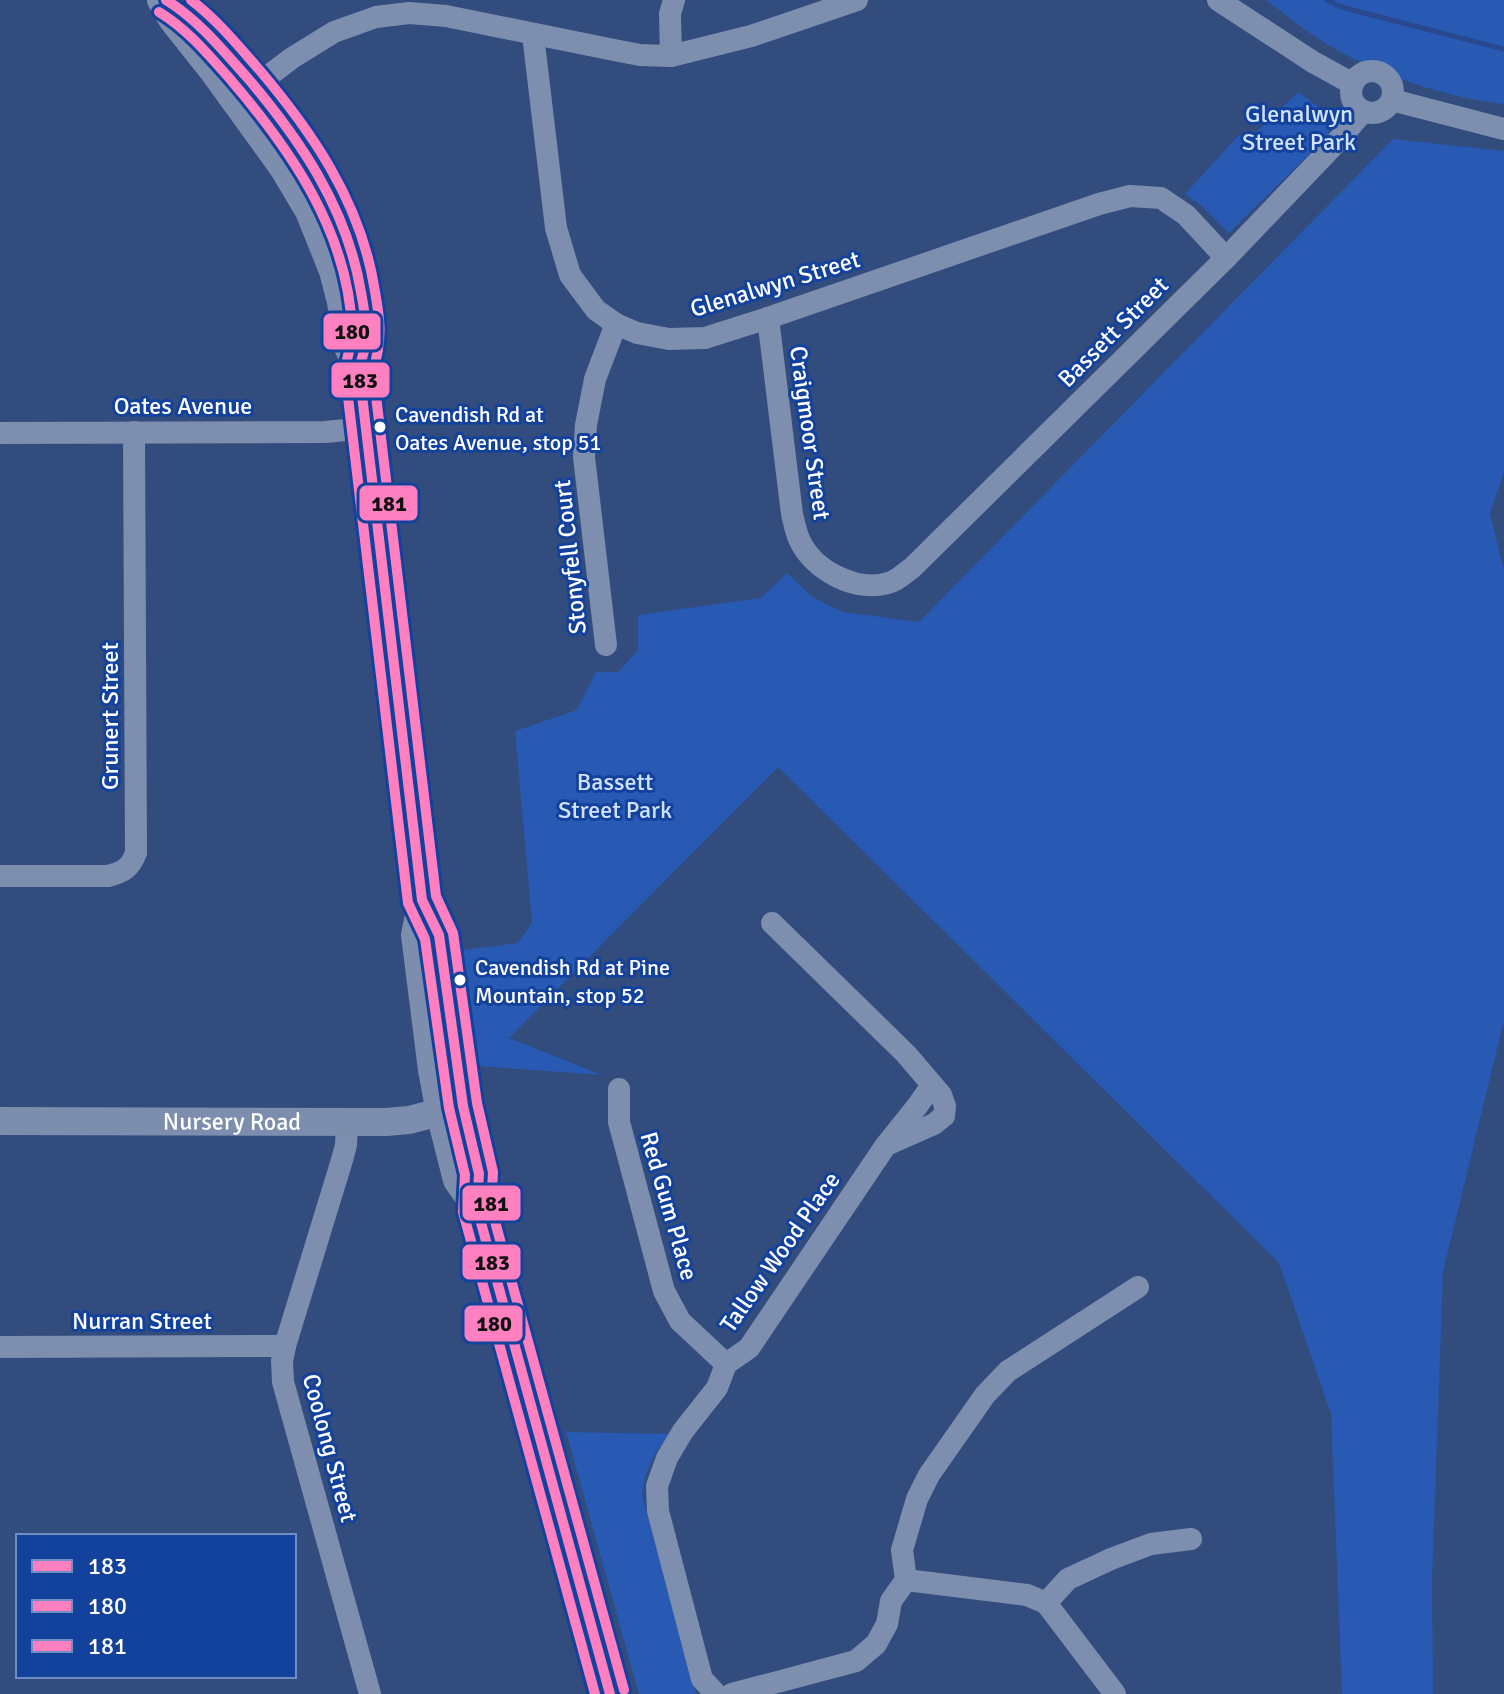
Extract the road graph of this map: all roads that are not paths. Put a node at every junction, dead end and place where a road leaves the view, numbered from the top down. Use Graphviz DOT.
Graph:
graph roads {
  1 [pos="164,0"];
  2 [pos="674,0"];
  3 [pos="857,0"];
  4 [pos="1218,0"];
  5 [pos="533,35"];
  6 [pos="671,56"];
  7 [pos="1353,84"];
  8 [pos="245,94"];
  9 [pos="1392,100"];
  10 [pos="1363,112"];
  11 [pos="1504,129"];
  12 [pos="1226,258"];
  13 [pos="768,318"];
  14 [pos="616,324"];
  15 [pos="366,428"];
  16 [pos="134,432"];
  17 [pos="0,433"];
  18 [pos="892,582"];
  19 [pos="606,645"];
  20 [pos="0,876"];
  21 [pos="772,923"];
  22 [pos="619,1089"];
  23 [pos="452,1110"];
  24 [pos="0,1121"];
  25 [pos="347,1122"];
  26 [pos="1138,1287"];
  27 [pos="285,1346"];
  28 [pos="0,1347"];
  29 [pos="726,1364"];
  30 [pos="1191,1539"];
  31 [pos="906,1580"];
  32 [pos="1046,1603"];
  33 [pos="370,1694"];
  34 [pos="610,1694"];
  35 [pos="716,1694"];
  36 [pos="732,1694"];
  37 [pos="1115,1694"];
  1 -- 8 [label="main road"];
  2 -- 6 [label="street"];
  3 -- 6 [label="street"];
  4 -- 7 [label="street"];
  5 -- 6 [label="street"];
  5 -- 8 [label="street"];
  5 -- 14 [label="street, Glenalwyn Street"];
  7 -- 9 [label="street"];
  7 -- 10 [label="street"];
  8 -- 15 [label="main road"];
  9 -- 10 [label="street"];
  9 -- 11 [label="street"];
  10 -- 12 [label="street, Bassett Street"];
  12 -- 13 [label="street, Glenalwyn Street"];
  12 -- 18 [label="street, Bassett Street"];
  13 -- 14 [label="street, Glenalwyn Street"];
  13 -- 18 [label="street, Craigmoor Street"];
  14 -- 19 [label="street, Stonyfell Court"];
  15 -- 16 [label="street, Oates Avenue"];
  15 -- 23 [label="main road"];
  16 -- 17 [label="street, Oates Avenue"];
  16 -- 20 [label="street, Grunert Street"];
  21 -- 29 [label="street, Tallow Wood Place"];
  22 -- 29 [label="street, Red Gum Place"];
  23 -- 25 [label="main road, Nursery Road"];
  23 -- 34 [label="main road"];
  24 -- 25 [label="main road, Nursery Road"];
  25 -- 27 [label="street, Coolong Street"];
  26 -- 31 [label="street"];
  27 -- 28 [label="street, Nurran Street"];
  27 -- 33 [label="street, Coolong Street"];
  29 -- 35 [label="street, Tallow Wood Place"];
  30 -- 32 [label="street"];
  31 -- 32 [label="street"];
  31 -- 36 [label="street"];
  32 -- 37 [label="street"];
}
